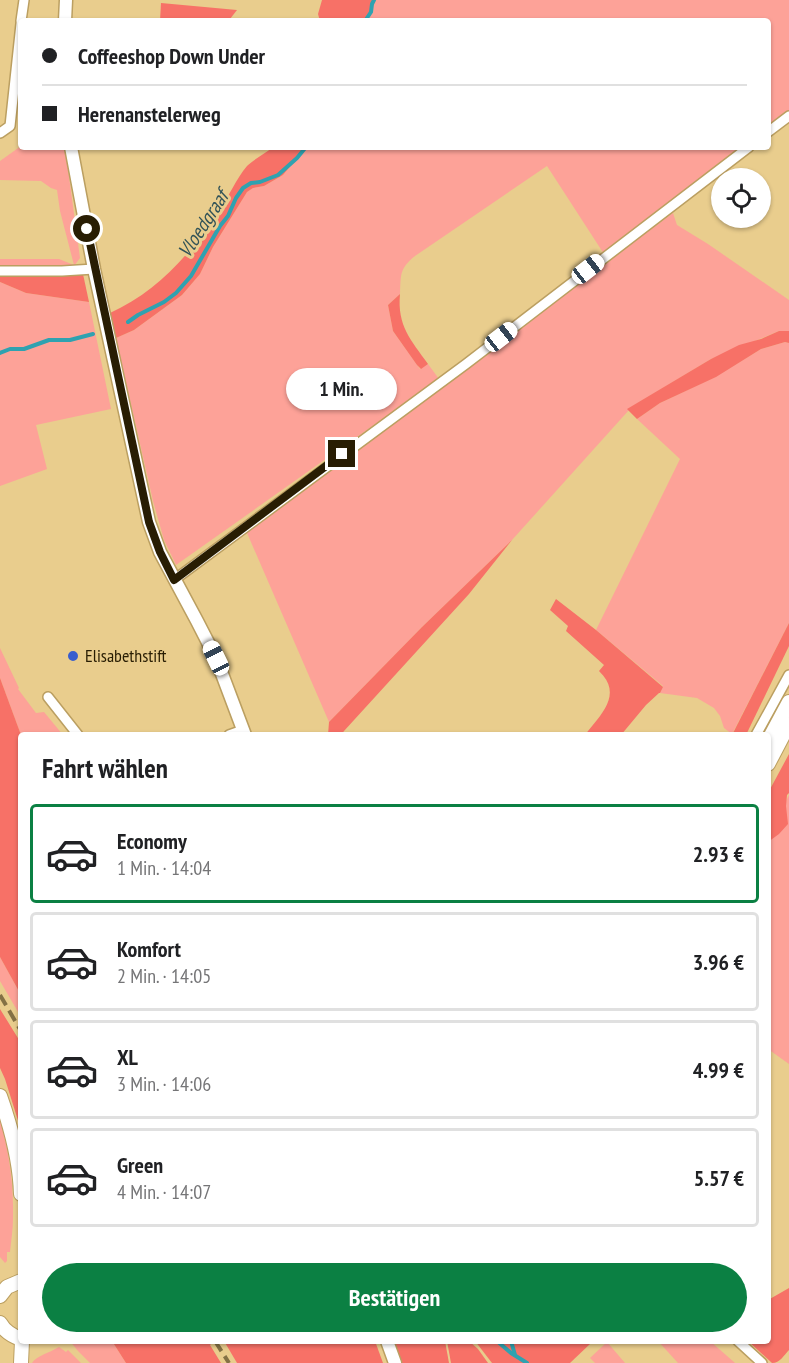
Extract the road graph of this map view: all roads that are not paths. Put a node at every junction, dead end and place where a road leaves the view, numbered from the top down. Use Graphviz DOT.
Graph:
graph roads {
  1 [pos="24,0"];
  2 [pos="66,0"];
  3 [pos="22,18"];
  4 [pos="65,18"];
  5 [pos="18,50"];
  6 [pos="789,116"];
  7 [pos="771,130"];
  8 [pos="0,133"];
  9 [pos="72,150"];
  10 [pos="745,150"];
  11 [pos="94,268"];
  12 [pos="0,271"];
  13 [pos="174,580"];
  14 [pos="789,675"];
  15 [pos="48,697"];
  16 [pos="789,702"];
  17 [pos="789,724"];
  18 [pos="76,732"];
  19 [pos="244,732"];
  20 [pos="758,732"];
  21 [pos="771,735"];
  22 [pos="771,758"];
  23 [pos="0,1096"];
  24 [pos="18,1171"];
  25 [pos="18,1282"];
  26 [pos="2,1290"];
  27 [pos="0,1323"];
  28 [pos="18,1338"];
  29 [pos="22,1344"];
  30 [pos="388,1344"];
  31 [pos="741,1344"];
  32 [pos="21,1363"];
  33 [pos="395,1363"];
  34 [pos="762,1363"];
  1 -- 3 [label="street"];
  2 -- 4 [label="street"];
  5 -- 8 [label="street"];
  6 -- 7 [label="street"];
  9 -- 11 [label="street"];
  10 -- 13 [label="street"];
  11 -- 12 [label="street"];
  11 -- 13 [label="street"];
  13 -- 19 [label="street"];
  14 -- 20 [label="street"];
  15 -- 18 [label="street"];
  16 -- 21 [label="main road"];
  17 -- 22 [label="main road"];
  23 -- 24 [label="main road"];
  25 -- 26 [label="main road"];
  27 -- 28 [label="main road"];
  29 -- 32 [label="main road"];
  30 -- 33 [label="street"];
  31 -- 34 [label="street"];
}
